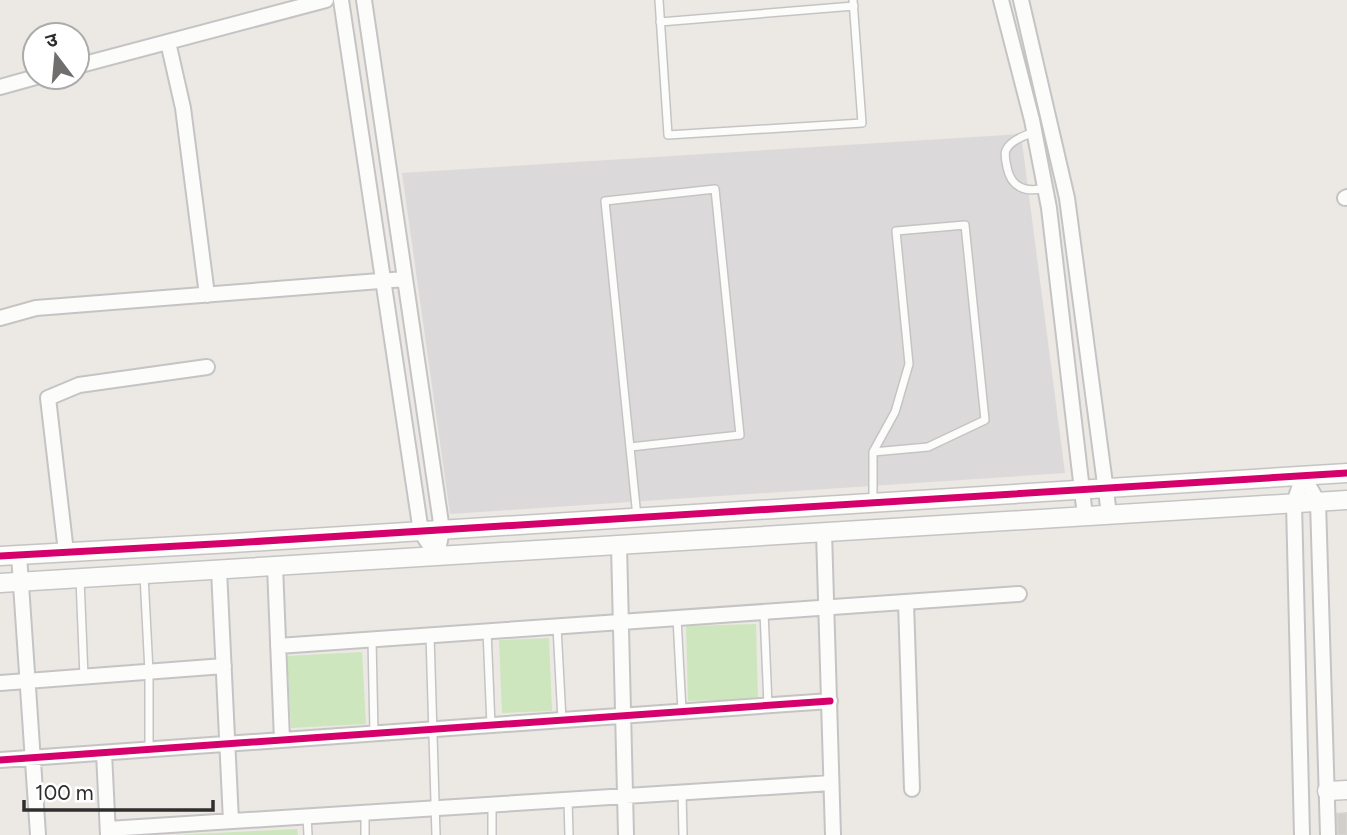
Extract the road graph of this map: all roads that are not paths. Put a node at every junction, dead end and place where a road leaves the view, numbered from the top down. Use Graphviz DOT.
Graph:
graph roads {
  1 [pos="326,0"];
  2 [pos="341,0"];
  3 [pos="364,0"];
  4 [pos="659,0"];
  5 [pos="1001,0"];
  6 [pos="1021,0"];
  7 [pos="854,3"];
  8 [pos="660,22"];
  9 [pos="168,42"];
  10 [pos="91,62"];
  11 [pos="21,81"];
  12 [pos="0,87"];
  13 [pos="1034,132"];
  14 [pos="367,177"];
  15 [pos="1045,188"];
  16 [pos="393,200"];
  17 [pos="405,279"];
  18 [pos="383,282"];
  19 [pos="207,295"];
  20 [pos="0,318"];
  21 [pos="207,367"];
  22 [pos="630,447"];
  23 [pos="873,452"];
  24 [pos="1347,473"];
  25 [pos="1303,476"];
  26 [pos="1107,488"];
  27 [pos="1083,489"];
  28 [pos="1347,500"];
  29 [pos="1318,502"];
  30 [pos="873,503"];
  31 [pos="1294,503"];
  32 [pos="1109,514"];
  33 [pos="1085,516"];
  34 [pos="637,518"];
  35 [pos="442,530"];
  36 [pos="421,531"];
  37 [pos="824,532"];
  38 [pos="619,545"];
  39 [pos="66,552"];
  40 [pos="19,555"];
  41 [pos="0,556"];
  42 [pos="437,556"];
  43 [pos="275,566"];
  44 [pos="219,570"];
  45 [pos="144,575"];
  46 [pos="80,578"];
  47 [pos="21,582"];
  48 [pos="0,583"];
  49 [pos="1019,594"];
  50 [pos="906,602"];
  51 [pos="827,607"];
  52 [pos="764,612"];
  53 [pos="677,618"];
  54 [pos="621,622"];
  55 [pos="557,626"];
  56 [pos="487,631"];
  57 [pos="430,635"];
  58 [pos="372,639"];
  59 [pos="278,646"];
  60 [pos="224,666"];
  61 [pos="149,672"];
  62 [pos="84,677"];
  63 [pos="27,681"];
  64 [pos="0,683"];
  65 [pos="830,701"];
  66 [pos="768,705"];
  67 [pos="682,711"];
  68 [pos="624,716"];
  69 [pos="562,720"];
  70 [pos="491,725"];
  71 [pos="433,729"];
  72 [pos="374,733"];
  73 [pos="282,740"];
  74 [pos="228,744"];
  75 [pos="149,750"];
  76 [pos="104,753"];
  77 [pos="34,758"];
  78 [pos="0,760"];
  79 [pos="831,783"];
  80 [pos="912,789"];
  81 [pos="1347,790"];
  82 [pos="1327,791"];
  83 [pos="682,792"];
  84 [pos="625,796"];
  85 [pos="568,800"];
  86 [pos="492,805"];
  87 [pos="435,808"];
  88 [pos="365,813"];
  89 [pos="307,816"];
  90 [pos="231,821"];
  91 [pos="161,830"];
  92 [pos="108,832"];
  93 [pos="38,835"];
  94 [pos="307,835"];
  95 [pos="365,835"];
  96 [pos="436,835"];
  97 [pos="492,835"];
  98 [pos="569,835"];
  99 [pos="626,835"];
  100 [pos="683,835"];
  101 [pos="833,835"];
  102 [pos="1302,835"];
  103 [pos="1328,835"];
  1 -- 9 [label="street"];
  2 -- 14 [label="street"];
  3 -- 16 [label="street"];
  4 -- 8 [label="lane"];
  5 -- 13 [label="street"];
  6 -- 26 [label="street"];
  7 -- 8 [label="lane"];
  7 -- 8 [label="lane"];
  9 -- 10 [label="street"];
  9 -- 19 [label="street"];
  11 -- 12 [label="street"];
  13 -- 15 [label="street"];
  13 -- 15 [label="lane"];
  14 -- 16 [label="street"];
  14 -- 18 [label="street"];
  15 -- 27 [label="street"];
  16 -- 17 [label="street"];
  17 -- 18 [label="street"];
  17 -- 35 [label="street"];
  18 -- 19 [label="street"];
  18 -- 36 [label="street"];
  19 -- 20 [label="street"];
  21 -- 39 [label="street"];
  22 -- 22 [label="lane"];
  22 -- 34 [label="lane"];
  23 -- 23 [label="lane"];
  23 -- 30 [label="lane"];
  24 -- 25 [label="street"];
  25 -- 26 [label="street"];
  25 -- 29 [label="street"];
  25 -- 31 [label="street"];
  26 -- 27 [label="street"];
  26 -- 32 [label="street"];
  27 -- 30 [label="street"];
  27 -- 33 [label="street"];
  28 -- 29 [label="street"];
  29 -- 31 [label="street"];
  29 -- 82 [label="street"];
  30 -- 34 [label="street"];
  31 -- 32 [label="street"];
  31 -- 102 [label="street"];
  32 -- 33 [label="street"];
  33 -- 37 [label="street"];
  34 -- 35 [label="street"];
  35 -- 36 [label="street"];
  35 -- 42 [label="street"];
  36 -- 39 [label="street"];
  36 -- 42 [label="street"];
  37 -- 38 [label="street"];
  37 -- 51 [label="street"];
  38 -- 42 [label="street"];
  38 -- 54 [label="street"];
  39 -- 40 [label="street"];
  40 -- 41 [label="street"];
  40 -- 47 [label="street"];
  42 -- 43 [label="street"];
  43 -- 44 [label="street"];
  43 -- 59 [label="street"];
  44 -- 45 [label="street"];
  44 -- 60 [label="street"];
  45 -- 46 [label="street"];
  45 -- 61 [label="lane"];
  46 -- 47 [label="street"];
  46 -- 62 [label="lane"];
  47 -- 48 [label="street"];
  47 -- 63 [label="street"];
  49 -- 50 [label="street"];
  50 -- 51 [label="street"];
  50 -- 80 [label="street"];
  51 -- 52 [label="street"];
  51 -- 65 [label="street"];
  52 -- 53 [label="street"];
  52 -- 66 [label="lane"];
  53 -- 54 [label="street"];
  53 -- 67 [label="lane"];
  54 -- 55 [label="street"];
  54 -- 68 [label="street"];
  55 -- 56 [label="street"];
  55 -- 69 [label="lane"];
  56 -- 57 [label="street"];
  56 -- 70 [label="lane"];
  57 -- 58 [label="street"];
  57 -- 71 [label="lane"];
  58 -- 59 [label="street"];
  58 -- 72 [label="lane"];
  59 -- 73 [label="street"];
  60 -- 61 [label="street"];
  60 -- 74 [label="street"];
  61 -- 62 [label="street"];
  61 -- 75 [label="lane"];
  62 -- 63 [label="street"];
  63 -- 64 [label="street"];
  63 -- 77 [label="street"];
  65 -- 66 [label="street"];
  65 -- 79 [label="street"];
  66 -- 67 [label="street"];
  67 -- 68 [label="street"];
  68 -- 69 [label="street"];
  68 -- 84 [label="street"];
  69 -- 70 [label="street"];
  70 -- 71 [label="street"];
  71 -- 72 [label="street"];
  71 -- 87 [label="lane"];
  72 -- 73 [label="street"];
  73 -- 74 [label="street"];
  74 -- 75 [label="street"];
  74 -- 90 [label="street"];
  75 -- 76 [label="street"];
  76 -- 77 [label="street"];
  76 -- 92 [label="street"];
  77 -- 78 [label="street"];
  77 -- 93 [label="street"];
  79 -- 83 [label="street"];
  79 -- 101 [label="street"];
  81 -- 82 [label="street"];
  82 -- 103 [label="street"];
  83 -- 84 [label="street"];
  83 -- 100 [label="lane"];
  84 -- 85 [label="street"];
  84 -- 99 [label="street"];
  85 -- 86 [label="street"];
  85 -- 98 [label="lane"];
  86 -- 87 [label="street"];
  86 -- 97 [label="lane"];
  87 -- 88 [label="street"];
  87 -- 96 [label="lane"];
  88 -- 89 [label="street"];
  88 -- 95 [label="lane"];
  89 -- 90 [label="street"];
  89 -- 94 [label="lane"];
  90 -- 91 [label="street"];
  91 -- 92 [label="street"];
}
